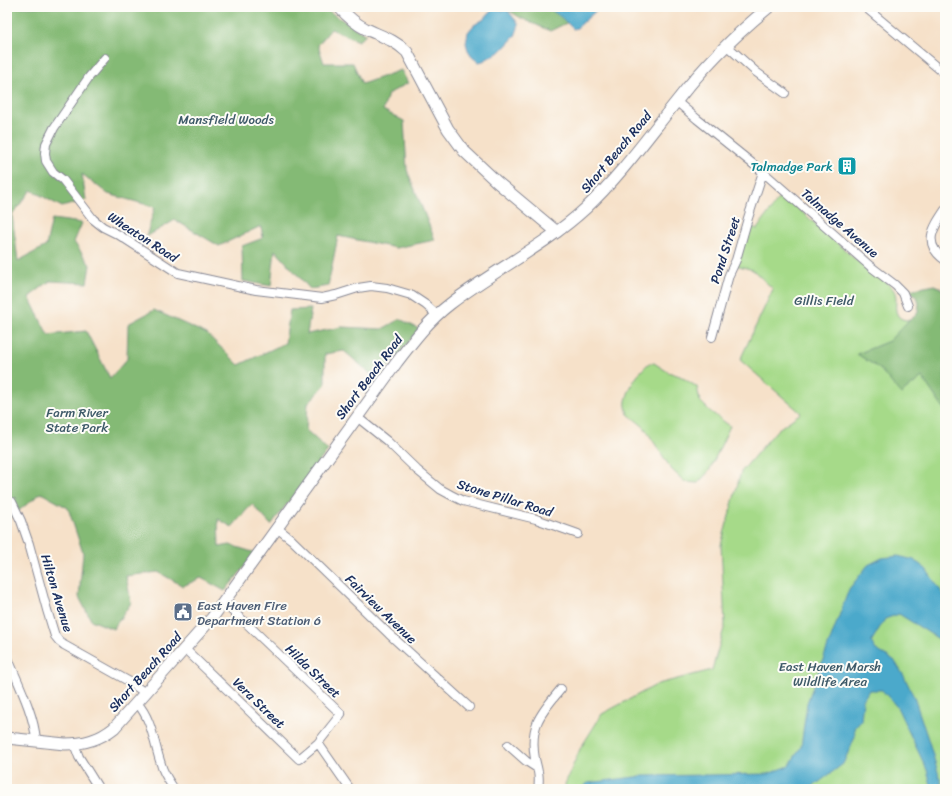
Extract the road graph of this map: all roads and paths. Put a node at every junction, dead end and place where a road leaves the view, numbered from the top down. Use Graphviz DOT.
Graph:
graph roads {
  1 [pos="339,7"];
  2 [pos="769,7"];
  3 [pos="865,7"];
  4 [pos="726,45"];
  5 [pos="105,58"];
  6 [pos="945,74"];
  7 [pos="786,93"];
  8 [pos="676,101"];
  9 [pos="763,172"];
  10 [pos="945,210"];
  11 [pos="557,232"];
  12 [pos="945,260"];
  13 [pos="908,306"];
  14 [pos="437,315"];
  15 [pos="712,337"];
  16 [pos="357,417"];
  17 [pos="12,502"];
  18 [pos="277,528"];
  19 [pos="578,534"];
  20 [pos="223,603"];
  21 [pos="184,648"];
  22 [pos="7,656"];
  23 [pos="561,689"];
  24 [pos="145,693"];
  25 [pos="137,702"];
  26 [pos="469,707"];
  27 [pos="7,738"];
  28 [pos="36,740"];
  29 [pos="318,743"];
  30 [pos="74,744"];
  31 [pos="508,745"];
  32 [pos="538,768"];
  33 [pos="99,789"];
  34 [pos="174,789"];
  35 [pos="350,789"];
  36 [pos="538,789"];
  1 -- 11 [label="main road"];
  2 -- 4 [label="main road, Short Beach Road"];
  3 -- 6 [label="street"];
  4 -- 7 [label="street"];
  4 -- 8 [label="main road, Short Beach Road"];
  5 -- 14 [label="street, Wheaton Road"];
  8 -- 9 [label="street, Talmadge Avenue"];
  8 -- 11 [label="main road, Short Beach Road"];
  9 -- 13 [label="street, Talmadge Avenue"];
  9 -- 15 [label="street, Pond Street"];
  10 -- 12 [label="street"];
  11 -- 14 [label="main road, Short Beach Road"];
  14 -- 16 [label="main road, Short Beach Road"];
  16 -- 18 [label="main road, Short Beach Road"];
  16 -- 19 [label="street, Stone Pillar Road"];
  17 -- 24 [label="street, Hilton Avenue"];
  18 -- 20 [label="main road, Short Beach Road"];
  18 -- 26 [label="street, Fairview Avenue"];
  20 -- 21 [label="main road, Short Beach Road"];
  20 -- 29 [label="street, Hilda Street"];
  21 -- 24 [label="main road, Short Beach Road"];
  21 -- 29 [label="street, Vera Street"];
  22 -- 28 [label="street"];
  23 -- 32 [label="street"];
  24 -- 25 [label="main road, Short Beach Road"];
  25 -- 30 [label="main road, Short Beach Road"];
  25 -- 34 [label="street"];
  27 -- 28 [label="main road, Short Beach Road"];
  28 -- 30 [label="main road, Short Beach Road"];
  29 -- 35 [label="street"];
  30 -- 33 [label="street"];
  31 -- 32 [label="street"];
  32 -- 36 [label="street"];
}
